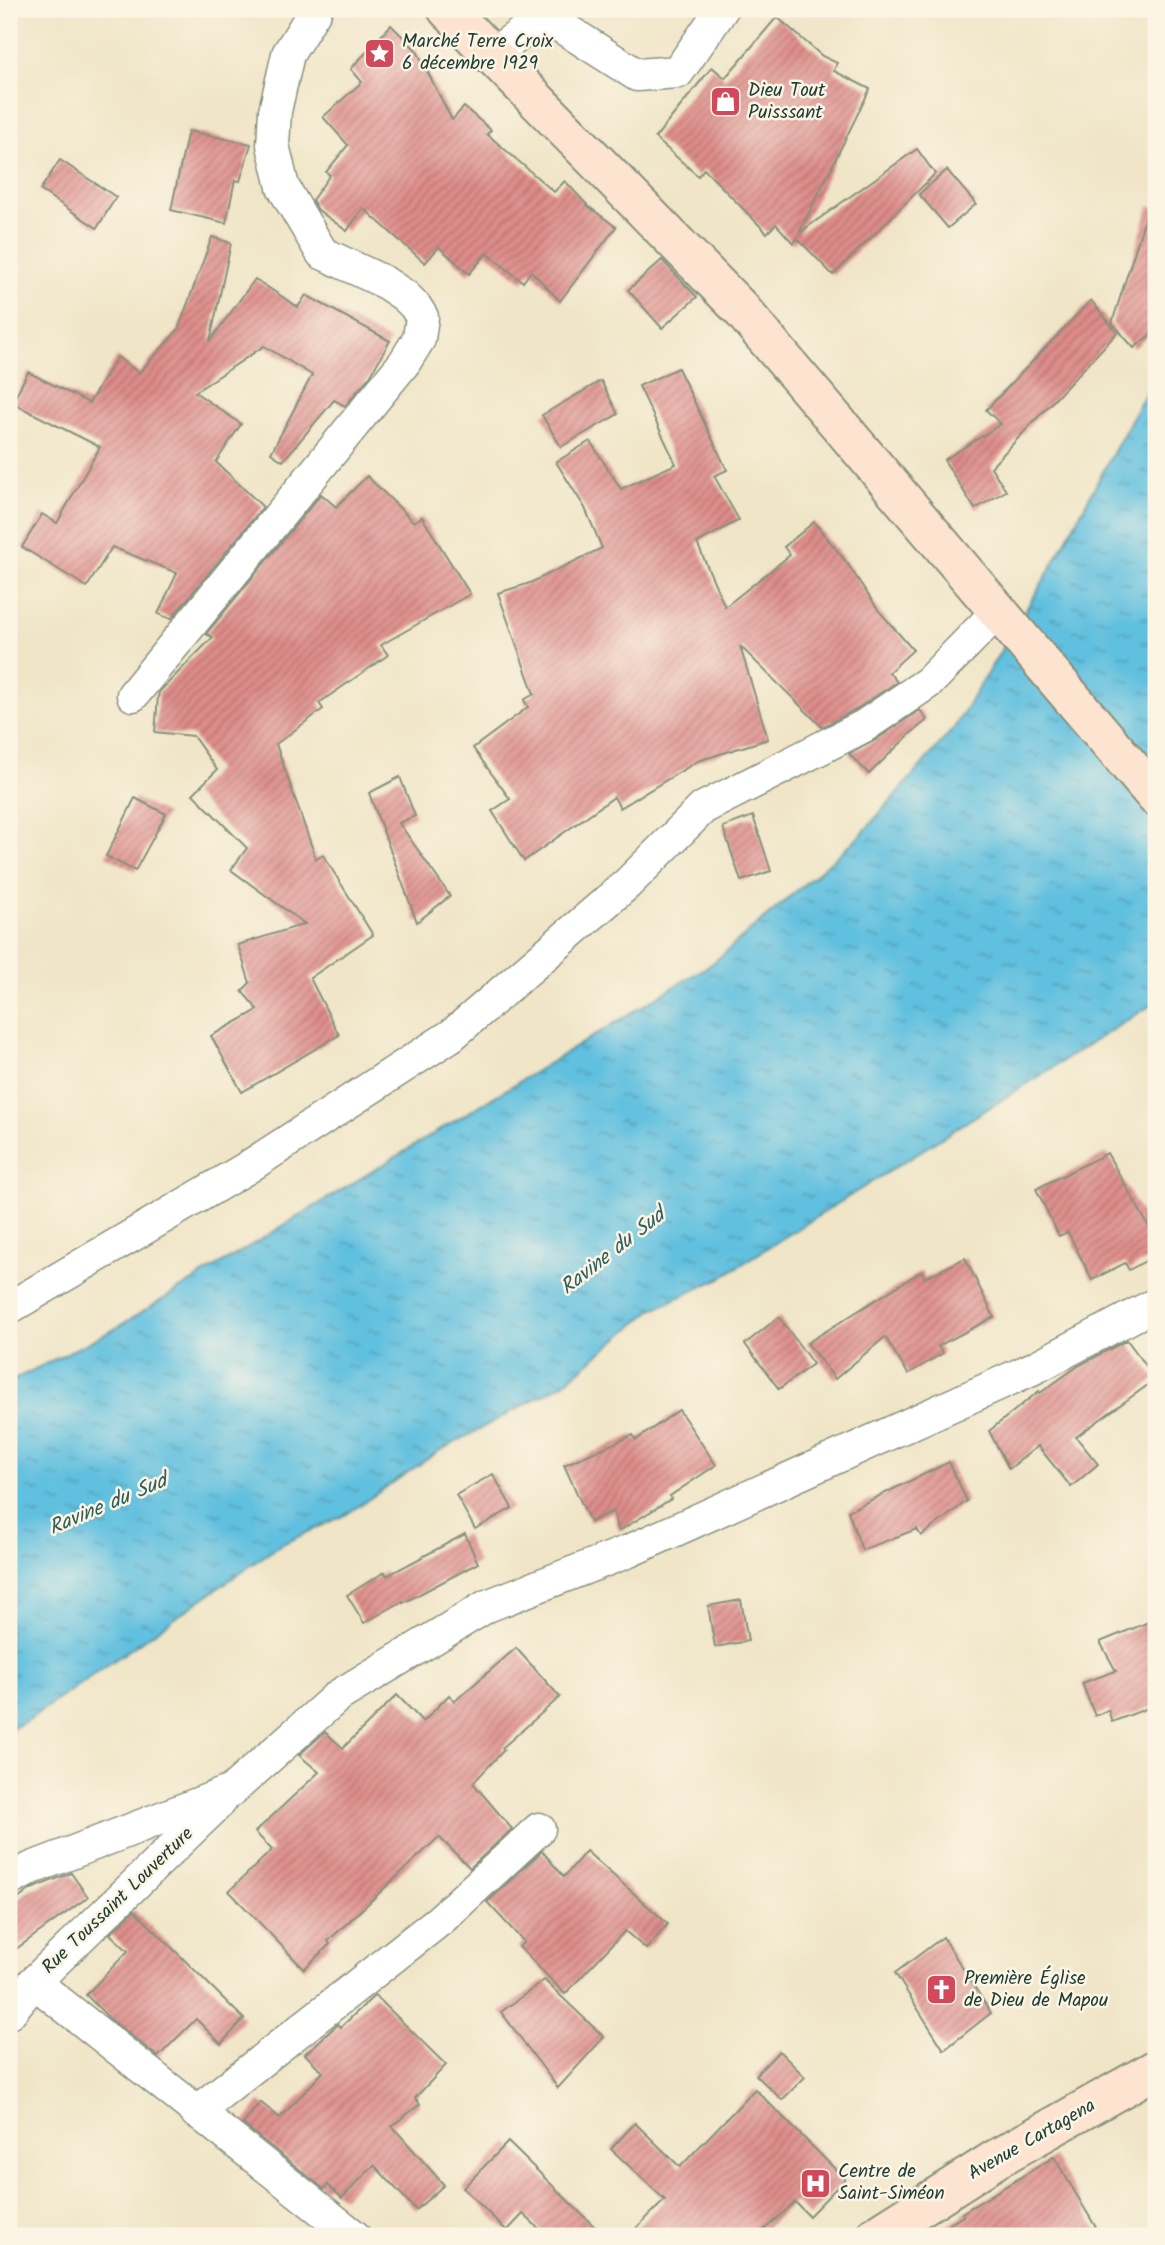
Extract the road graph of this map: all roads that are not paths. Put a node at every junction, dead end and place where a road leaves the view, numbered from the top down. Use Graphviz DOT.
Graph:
graph roads {
  1 [pos="316,9"];
  2 [pos="447,9"];
  3 [pos="723,9"];
  4 [pos="493,54"];
  5 [pos="998,611"];
  6 [pos="133,695"];
  7 [pos="1156,797"];
  8 [pos="1156,1304"];
  9 [pos="9,1308"];
  10 [pos="231,1791"];
  11 [pos="539,1829"];
  12 [pos="9,1880"];
  13 [pos="34,1982"];
  14 [pos="9,2013"];
  15 [pos="1156,2069"];
  16 [pos="196,2112"];
  17 [pos="354,2236"];
  18 [pos="875,2236"];
  1 -- 6 [label="street"];
  2 -- 4 [label="main road"];
  3 -- 4 [label="street"];
  4 -- 5 [label="main road"];
  5 -- 7 [label="main road"];
  5 -- 9 [label="street"];
  8 -- 10 [label="street, Rue Toussaint Louverture"];
  10 -- 12 [label="street"];
  10 -- 13 [label="street, Rue Toussaint Louverture"];
  11 -- 16 [label="street"];
  13 -- 14 [label="street, Rue Toussaint Louverture"];
  13 -- 16 [label="street"];
  15 -- 18 [label="main road, Avenue Cartagena"];
  16 -- 17 [label="street"];
}
